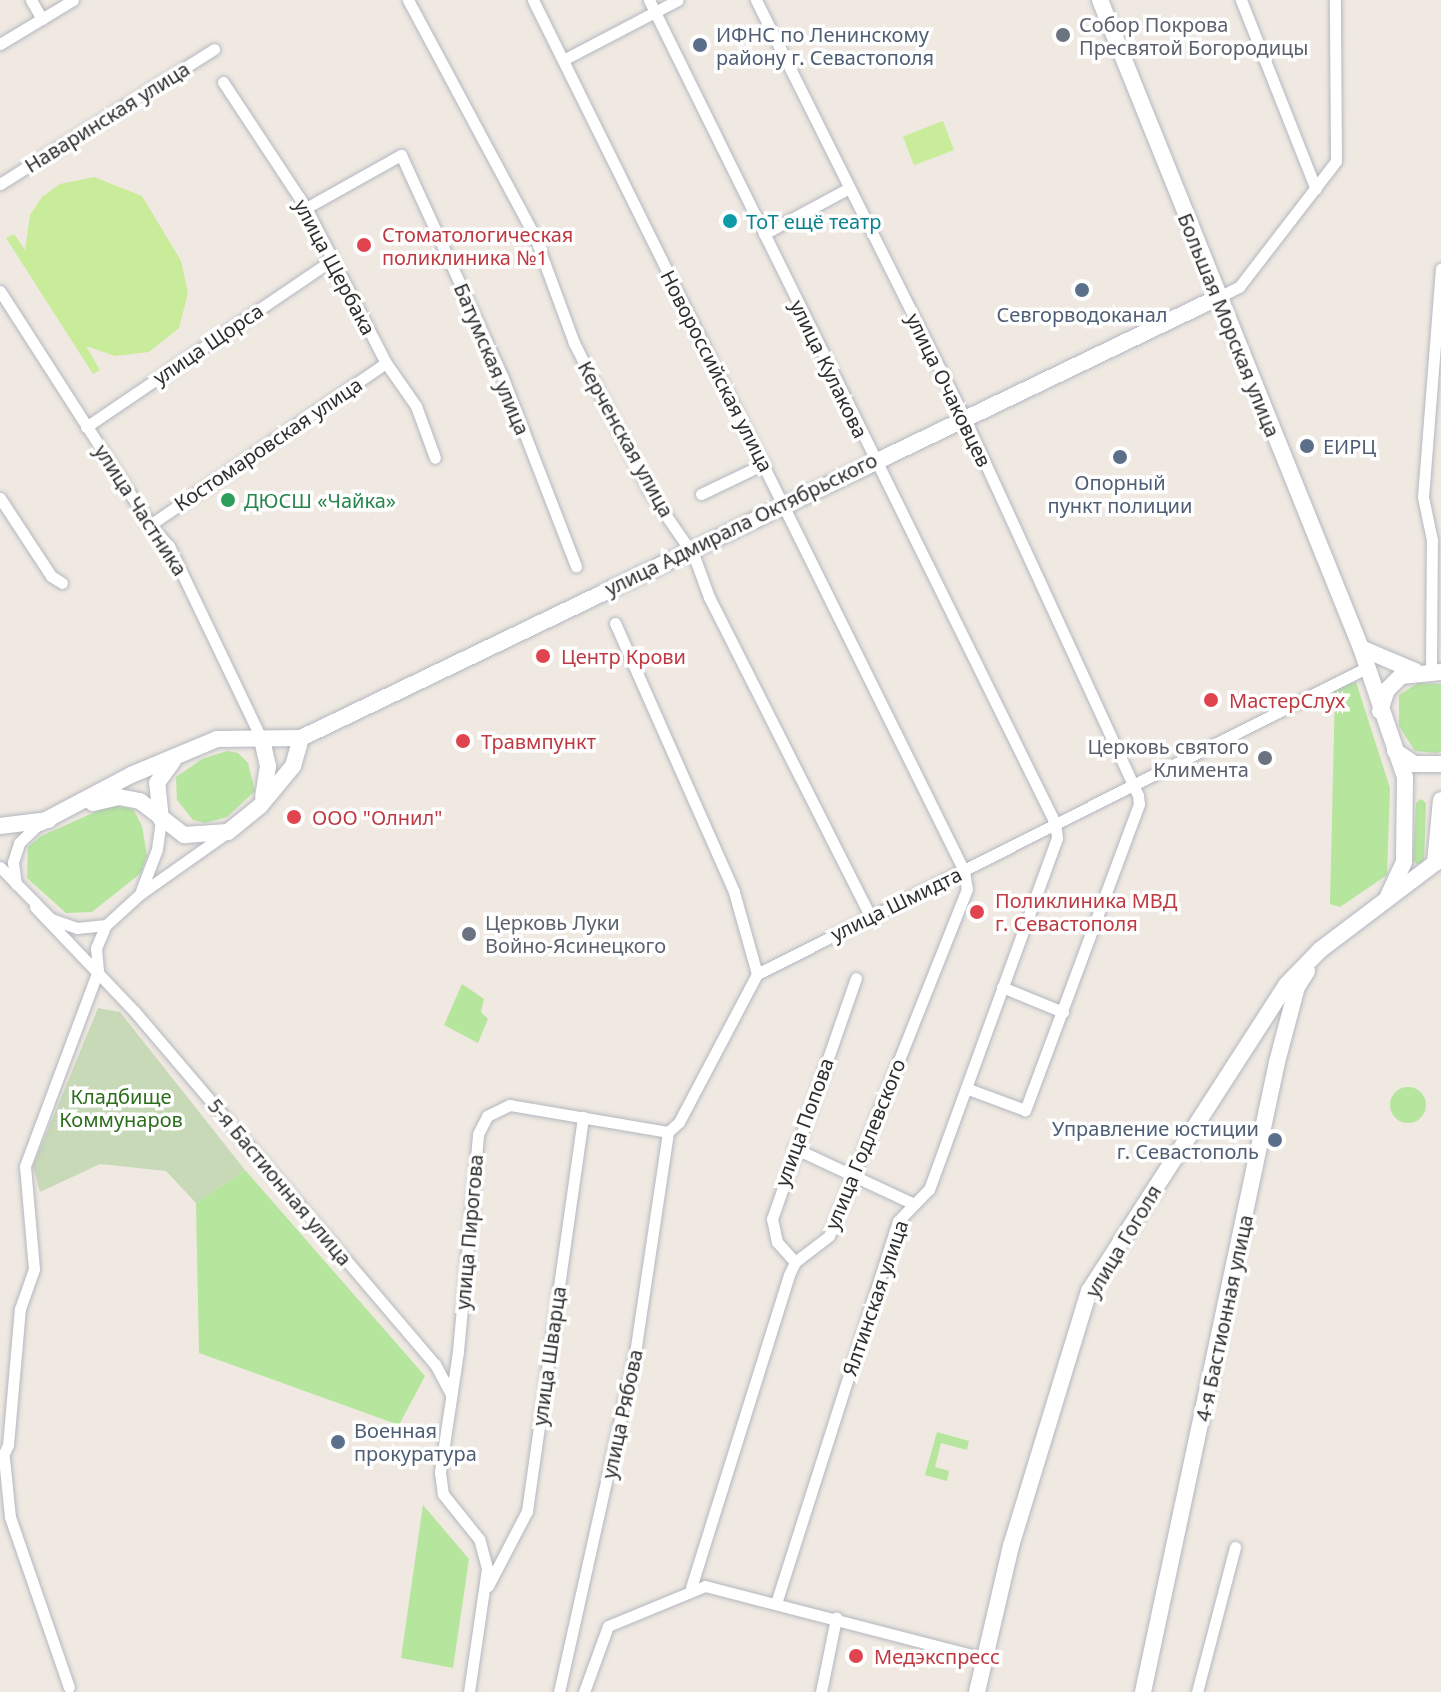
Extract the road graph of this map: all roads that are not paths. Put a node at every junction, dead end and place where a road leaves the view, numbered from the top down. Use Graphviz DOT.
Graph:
graph roads {
  1 [pos="31,0"];
  2 [pos="73,0"];
  3 [pos="408,0"];
  4 [pos="533,0"];
  5 [pos="649,0"];
  6 [pos="678,0"];
  7 [pos="756,0"];
  8 [pos="1100,0"];
  9 [pos="1241,0"];
  10 [pos="1335,0"];
  11 [pos="655,12"];
  12 [pos="42,19"];
  13 [pos="0,44"];
  14 [pos="214,49"];
  15 [pos="565,59"];
  16 [pos="223,82"];
  17 [pos="0,184"];
  18 [pos="849,188"];
  19 [pos="1316,189"];
  20 [pos="306,208"];
  21 [pos="764,234"];
  22 [pos="330,261"];
  23 [pos="1441,269"];
  24 [pos="0,291"];
  25 [pos="1217,298"];
  26 [pos="386,363"];
  27 [pos="963,417"];
  28 [pos="86,427"];
  29 [pos="435,458"];
  30 [pos="875,460"];
  31 [pos="764,464"];
  32 [pos="701,494"];
  33 [pos="0,498"];
  34 [pos="785,505"];
  35 [pos="150,525"];
  36 [pos="691,550"];
  37 [pos="576,566"];
  38 [pos="62,583"];
  39 [pos="615,623"];
  40 [pos="1361,648"];
  41 [pos="1364,669"];
  42 [pos="1434,671"];
  43 [pos="1380,712"];
  44 [pos="301,738"];
  45 [pos="262,740"];
  46 [pos="1394,750"];
  47 [pos="181,755"];
  48 [pos="1441,764"];
  49 [pos="1133,783"];
  50 [pos="1441,800"];
  51 [pos="260,806"];
  52 [pos="161,819"];
  53 [pos="40,823"];
  54 [pos="1055,823"];
  55 [pos="0,826"];
  56 [pos="228,832"];
  57 [pos="0,867"];
  58 [pos="964,871"];
  59 [pos="17,888"];
  60 [pos="140,894"];
  61 [pos="1383,905"];
  62 [pos="35,907"];
  63 [pos="871,918"];
  64 [pos="106,925"];
  65 [pos="1320,950"];
  66 [pos="98,971"];
  67 [pos="757,974"];
  68 [pos="856,978"];
  69 [pos="1002,987"];
  70 [pos="1063,1012"];
  71 [pos="966,1088"];
  72 [pos="583,1117"];
  73 [pos="668,1132"];
  74 [pos="794,1148"];
  75 [pos="855,1174"];
  76 [pos="912,1203"];
  77 [pos="795,1262"];
  78 [pos="458,1351"];
  79 [pos="435,1364"];
  80 [pos="452,1398"];
  81 [pos="2,1460"];
  82 [pos="1235,1547"];
  83 [pos="487,1586"];
  84 [pos="691,1588"];
  85 [pos="776,1603"];
  86 [pos="836,1618"];
  87 [pos="983,1658"];
  88 [pos="69,1687"];
  89 [pos="469,1692"];
  90 [pos="559,1692"];
  91 [pos="584,1692"];
  92 [pos="821,1692"];
  93 [pos="977,1692"];
  94 [pos="1143,1692"];
  95 [pos="1197,1692"];
  1 -- 12 [label="street"];
  2 -- 12 [label="street"];
  3 -- 36 [label="street, Керченская улица"];
  4 -- 15 [label="street, Новороссийская улица"];
  5 -- 11 [label="street, улица Кулакова"];
  6 -- 11 [label="street"];
  7 -- 18 [label="street, улица Очаковцев"];
  8 -- 25 [label="main road, Большая Морская улица"];
  9 -- 19 [label="street"];
  10 -- 19 [label="street"];
  11 -- 15 [label="street"];
  11 -- 21 [label="street, улица Кулакова"];
  12 -- 13 [label="street"];
  14 -- 17 [label="street, Наваринская улица"];
  15 -- 31 [label="street, Новороссийская улица"];
  16 -- 20 [label="street, улица Щербака"];
  18 -- 21 [label="street"];
  18 -- 27 [label="street, улица Очаковцев"];
  19 -- 25 [label="street"];
  20 -- 22 [label="street, улица Щербака"];
  20 -- 37 [label="street, Батумская улица"];
  21 -- 30 [label="street, улица Кулакова"];
  22 -- 26 [label="street, улица Щербака"];
  22 -- 28 [label="street, улица Щорса"];
  23 -- 42 [label="street"];
  24 -- 28 [label="street, улица Частника"];
  25 -- 27 [label="main road, улица Адмирала Октябрьского"];
  25 -- 40 [label="main road, Большая Морская улица"];
  26 -- 29 [label="street, улица Щербака"];
  26 -- 35 [label="street, Костомаровская улица"];
  27 -- 30 [label="main road, улица Адмирала Октябрьского"];
  27 -- 49 [label="street, улица Очаковцев"];
  28 -- 35 [label="street, улица Частника"];
  30 -- 34 [label="main road, улица Адмирала Октябрьского"];
  30 -- 54 [label="street, улица Кулакова"];
  31 -- 32 [label="street"];
  31 -- 34 [label="street, Новороссийская улица"];
  33 -- 38 [label="street"];
  34 -- 36 [label="main road, улица Адмирала Октябрьского"];
  34 -- 58 [label="street, Новороссийская улица"];
  35 -- 45 [label="street, улица Частника"];
  36 -- 44 [label="main road, улица Адмирала Октябрьского"];
  36 -- 63 [label="street, Керченская улица"];
  39 -- 67 [label="street"];
  40 -- 41 [label="main road, Большая Морская улица"];
  40 -- 42 [label="main road"];
  41 -- 43 [label="main road, Большая Морская улица"];
  41 -- 49 [label="street, улица Шмидта"];
  42 -- 43 [label="main road"];
  43 -- 46 [label="main road, Большая Морская улица"];
  44 -- 45 [label="main road, улица Адмирала Октябрьского"];
  44 -- 51 [label="main road"];
  45 -- 47 [label="main road"];
  45 -- 51 [label="main road"];
  46 -- 48 [label="main road"];
  46 -- 61 [label="main road, Большая Морская улица"];
  47 -- 52 [label="main road"];
  47 -- 53 [label="main road"];
  49 -- 54 [label="street, улица Шмидта"];
  49 -- 70 [label="street"];
  50 -- 61 [label="main road, улица Гоголя"];
  51 -- 56 [label="main road"];
  52 -- 53 [label="main road"];
  52 -- 56 [label="main road"];
  52 -- 60 [label="street"];
  53 -- 55 [label="main road"];
  53 -- 59 [label="street"];
  54 -- 58 [label="street, улица Шмидта"];
  54 -- 69 [label="street, Ялтинская улица"];
  56 -- 60 [label="street"];
  57 -- 59 [label="street"];
  58 -- 63 [label="street, улица Шмидта"];
  58 -- 75 [label="street, улица Годлевского"];
  59 -- 62 [label="street"];
  60 -- 64 [label="street"];
  61 -- 65 [label="main road, улица Гоголя"];
  62 -- 64 [label="street"];
  62 -- 66 [label="street, 5-я Бастионная улица"];
  63 -- 67 [label="street, улица Шмидта"];
  64 -- 66 [label="street"];
  65 -- 87 [label="main road, улица Гоголя"];
  65 -- 94 [label="main road, 4-я Бастионная улица"];
  66 -- 79 [label="street, 5-я Бастионная улица"];
  66 -- 81 [label="street"];
  67 -- 73 [label="street"];
  68 -- 74 [label="street, улица Попова"];
  69 -- 70 [label="street"];
  69 -- 71 [label="street, Ялтинская улица"];
  70 -- 71 [label="street"];
  71 -- 76 [label="street, Ялтинская улица"];
  72 -- 73 [label="street"];
  72 -- 78 [label="street, улица Пирогова"];
  72 -- 83 [label="street, улица Шварца"];
  73 -- 90 [label="street, улица Рябова"];
  74 -- 75 [label="street"];
  74 -- 77 [label="street, улица Попова"];
  75 -- 76 [label="street"];
  75 -- 77 [label="street, улица Годлевского"];
  76 -- 85 [label="street, Ялтинская улица"];
  77 -- 84 [label="street"];
  78 -- 79 [label="street"];
  78 -- 80 [label="street, улица Пирогова"];
  79 -- 80 [label="street, 5-я Бастионная улица"];
  80 -- 83 [label="street, улица Пирогова"];
  81 -- 88 [label="street"];
  82 -- 95 [label="street"];
  83 -- 89 [label="street"];
  84 -- 85 [label="street"];
  84 -- 91 [label="street"];
  85 -- 86 [label="street"];
  86 -- 87 [label="street"];
  86 -- 92 [label="street"];
  87 -- 93 [label="main road, улица Гоголя"];
}
